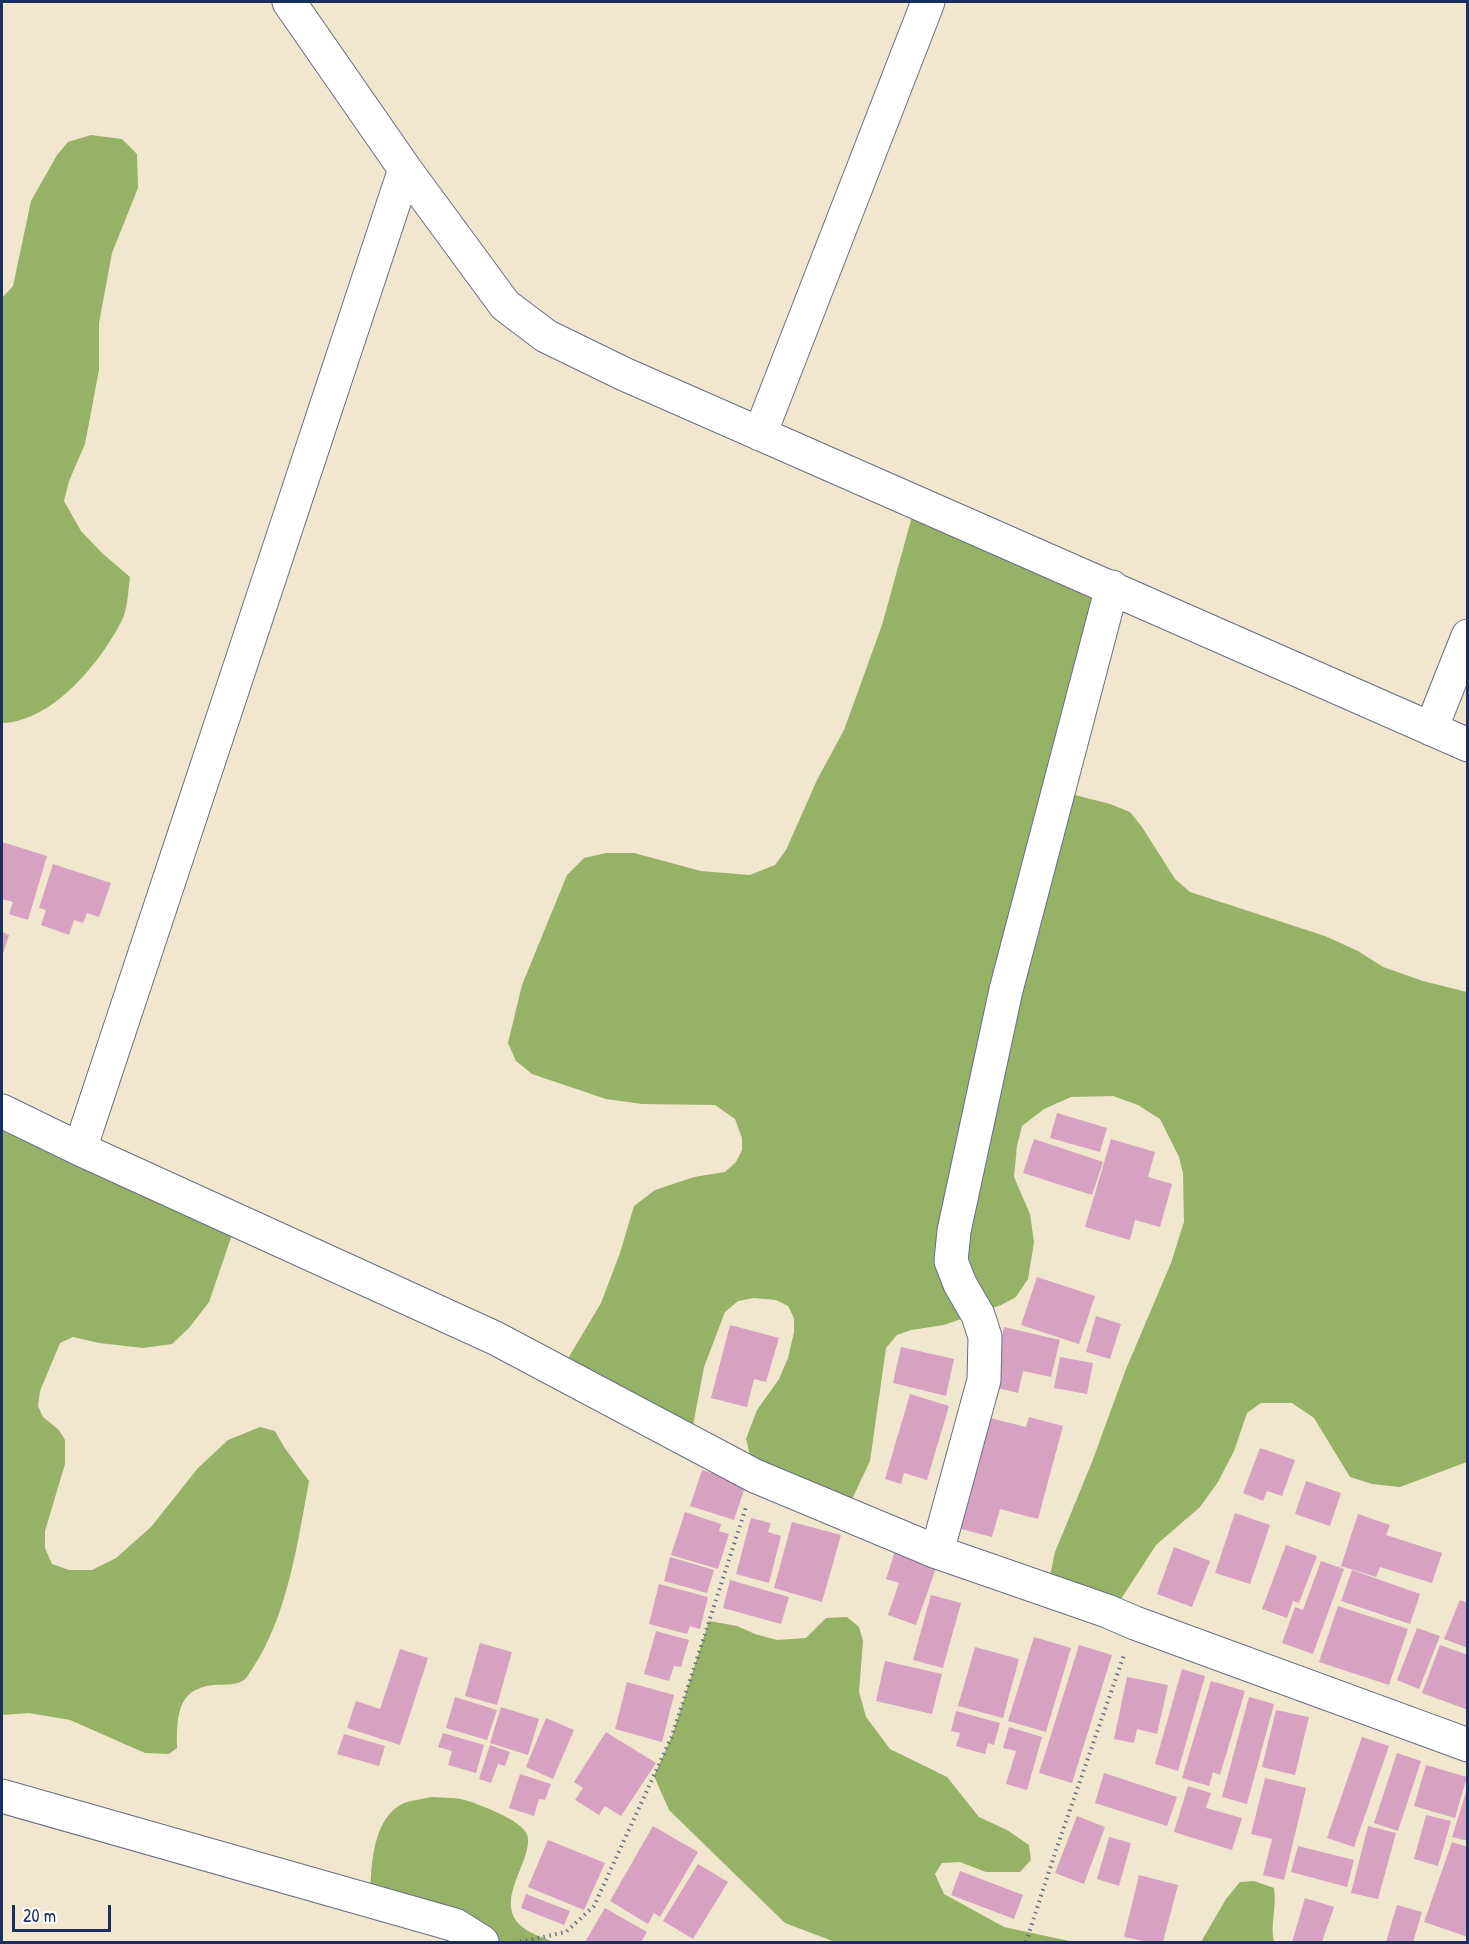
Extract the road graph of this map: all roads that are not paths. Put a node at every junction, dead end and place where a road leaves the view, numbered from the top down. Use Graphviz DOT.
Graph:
graph roads {
  1 [pos="289,2"];
  2 [pos="928,2"];
  3 [pos="405,169"];
  4 [pos="760,434"];
  5 [pos="1112,587"];
  6 [pos="1467,636"];
  7 [pos="1431,729"];
  8 [pos="1467,745"];
  9 [pos="2,1111"];
  10 [pos="80,1149"];
  11 [pos="937,1552"];
  12 [pos="1467,1744"];
  13 [pos="2,1796"];
  14 [pos="482,1942"];
  1 -- 3 [label="street"];
  2 -- 4 [label="street"];
  3 -- 4 [label="street"];
  3 -- 10 [label="street"];
  4 -- 5 [label="street"];
  5 -- 7 [label="street"];
  5 -- 11 [label="street"];
  6 -- 7 [label="street"];
  7 -- 8 [label="street"];
  9 -- 10 [label="street"];
  10 -- 11 [label="street"];
  11 -- 12 [label="street"];
  13 -- 14 [label="street"];
}
